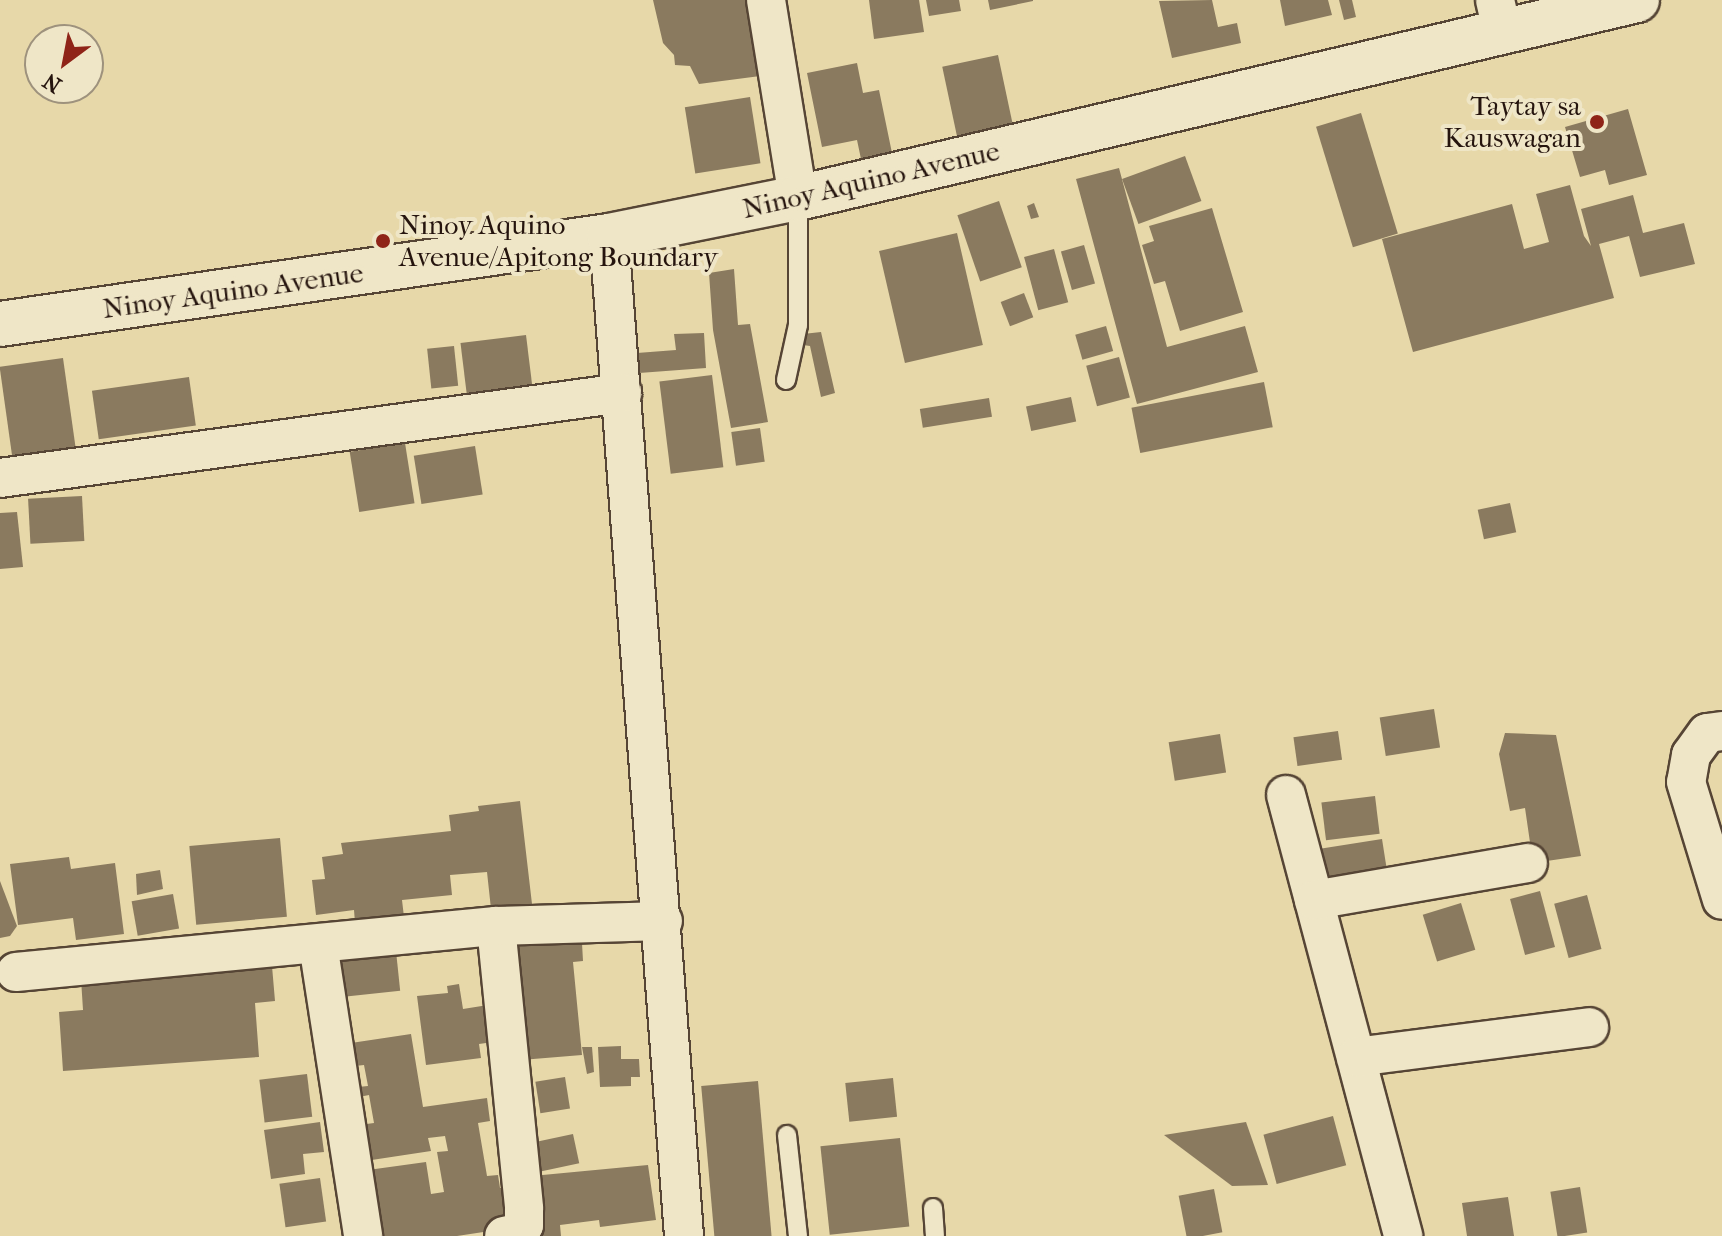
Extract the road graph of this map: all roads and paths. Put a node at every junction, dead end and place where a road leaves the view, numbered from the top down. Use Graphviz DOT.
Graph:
graph roads {
  1 [pos="766,0"];
  2 [pos="1637,0"];
  3 [pos="1499,17"];
  4 [pos="798,198"];
  5 [pos="609,236"];
  6 [pos="0,324"];
  7 [pos="786,380"];
  8 [pos="622,393"];
  9 [pos="0,478"];
  10 [pos="1722,731"];
  11 [pos="1286,795"];
  12 [pos="1528,863"];
  13 [pos="1314,900"];
  14 [pos="1722,900"];
  15 [pos="663,921"];
  16 [pos="496,926"];
  17 [pos="318,944"];
  18 [pos="16,972"];
  19 [pos="1589,1027"];
  20 [pos="1356,1057"];
  21 [pos="787,1135"];
  22 [pos="933,1208"];
  23 [pos="363,1236"];
  24 [pos="504,1236"];
  25 [pos="684,1236"];
  26 [pos="798,1236"];
  27 [pos="935,1236"];
  28 [pos="1403,1236"];
  1 -- 4 [label="street"];
  2 -- 3 [label="main road, Ninoy Aquino Avenue"];
  3 -- 4 [label="main road, Ninoy Aquino Avenue"];
  4 -- 5 [label="main road, Ninoy Aquino Avenue"];
  4 -- 7 [label="lane"];
  5 -- 6 [label="main road, Ninoy Aquino Avenue"];
  5 -- 8 [label="street"];
  8 -- 9 [label="street"];
  8 -- 15 [label="street"];
  10 -- 14 [label="street"];
  11 -- 13 [label="street"];
  12 -- 13 [label="street"];
  13 -- 20 [label="street"];
  15 -- 16 [label="street"];
  15 -- 25 [label="street"];
  16 -- 17 [label="street"];
  16 -- 24 [label="street"];
  17 -- 18 [label="street"];
  17 -- 23 [label="street"];
  19 -- 20 [label="street"];
  20 -- 28 [label="street"];
  21 -- 26 [label="lane"];
  22 -- 27 [label="lane"];
}
